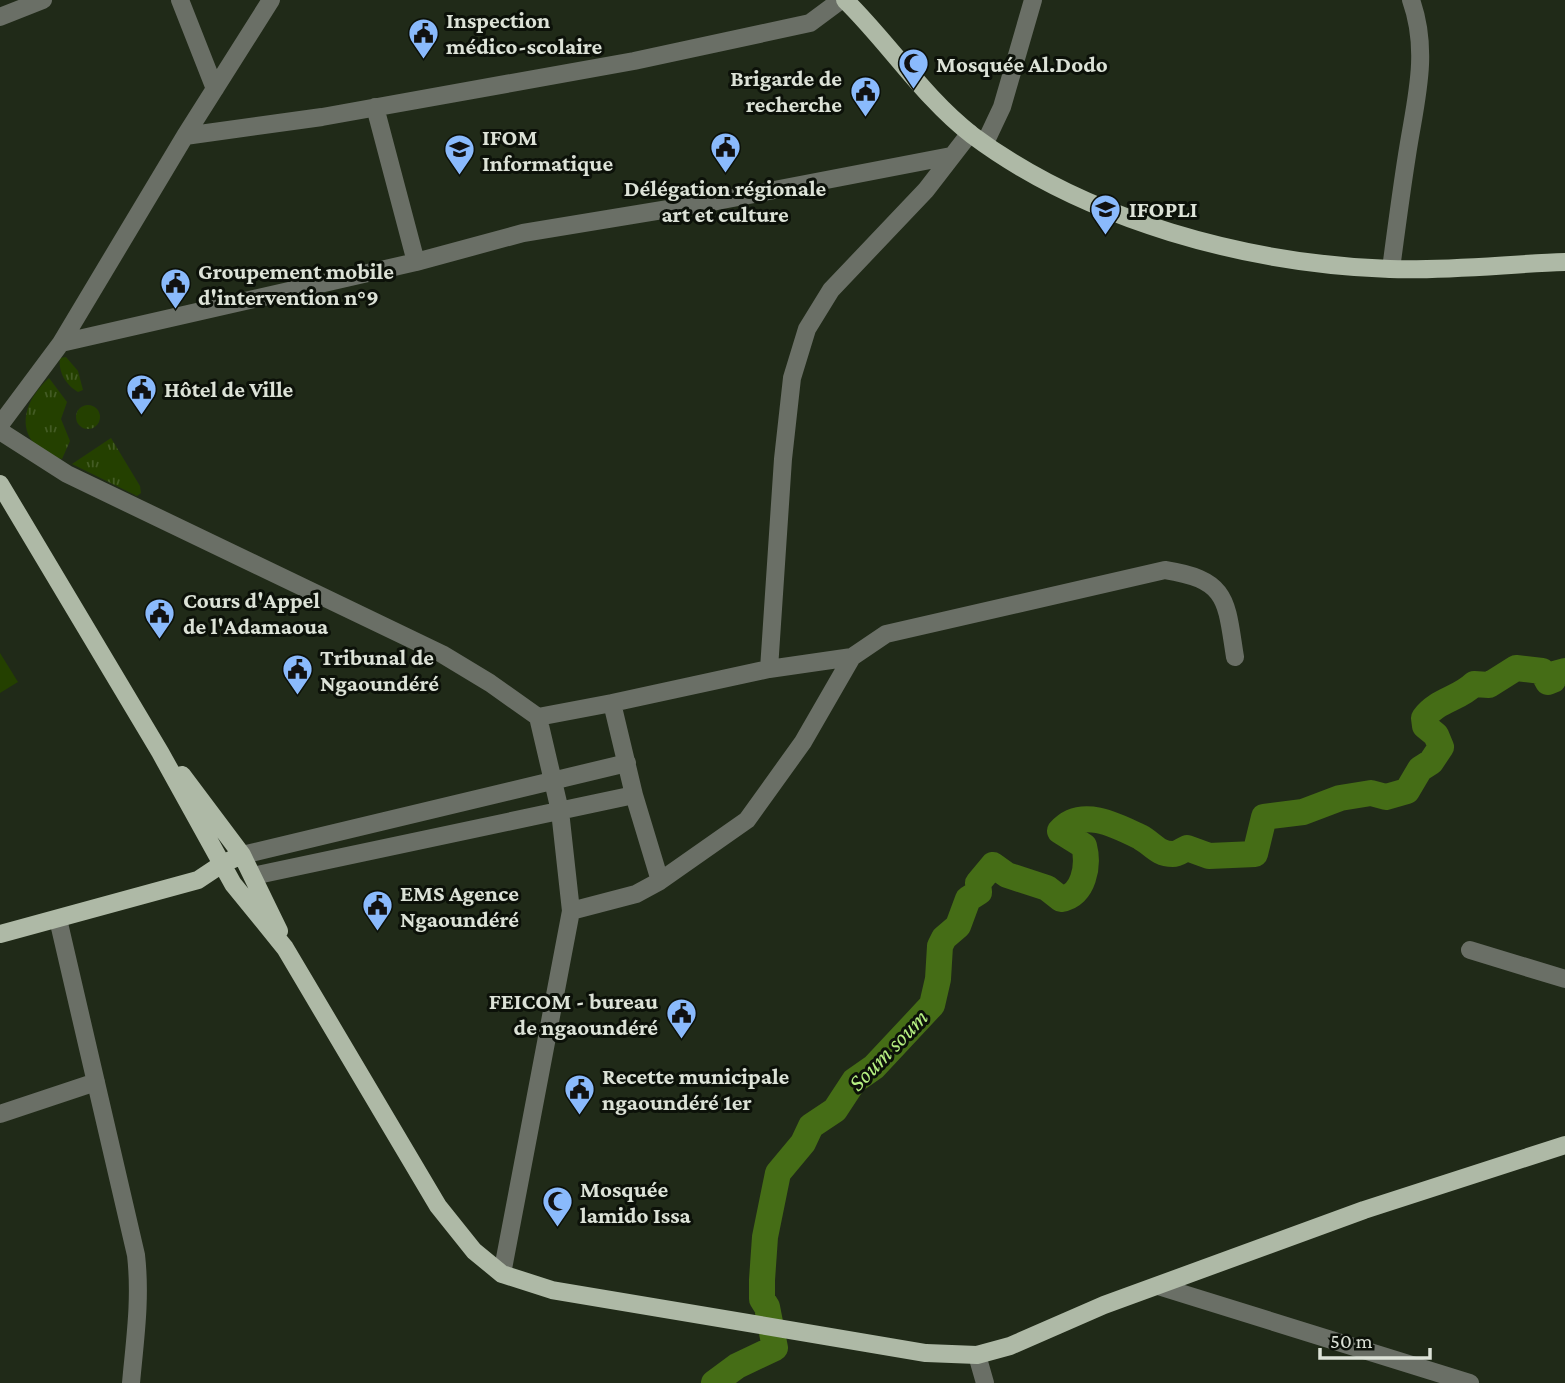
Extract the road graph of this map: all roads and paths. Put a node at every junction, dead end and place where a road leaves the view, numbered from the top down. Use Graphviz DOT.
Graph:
graph roads {
  1 [pos="43,0"];
  2 [pos="180,0"];
  3 [pos="271,0"];
  4 [pos="843,0"];
  5 [pos="1033,0"];
  6 [pos="1411,0"];
  7 [pos="0,17"];
  8 [pos="215,89"];
  9 [pos="375,107"];
  10 [pos="185,136"];
  11 [pos="977,138"];
  12 [pos="951,156"];
  13 [pos="416,262"];
  14 [pos="1565,262"];
  15 [pos="1391,269"];
  16 [pos="61,343"];
  17 [pos="0,425"];
  18 [pos="0,431"];
  19 [pos="0,484"];
  20 [pos="852,657"];
  21 [pos="1235,657"];
  22 [pos="769,669"];
  23 [pos="612,703"];
  24 [pos="538,717"];
  25 [pos="160,752"];
  26 [pos="627,763"];
  27 [pos="552,779"];
  28 [pos="634,795"];
  29 [pos="561,811"];
  30 [pos="242,855"];
  31 [pos="222,864"];
  32 [pos="253,876"];
  33 [pos="198,880"];
  34 [pos="660,881"];
  35 [pos="233,884"];
  36 [pos="571,911"];
  37 [pos="58,919"];
  38 [pos="0,934"];
  39 [pos="285,947"];
  40 [pos="1470,950"];
  41 [pos="1565,979"];
  42 [pos="96,1082"];
  43 [pos="0,1114"];
  44 [pos="1565,1145"];
  45 [pos="502,1273"];
  46 [pos="1158,1286"];
  47 [pos="977,1355"];
  48 [pos="131,1383"];
  49 [pos="985,1383"];
  50 [pos="1470,1383"];
  1 -- 7 [label="street"];
  2 -- 8 [label="street"];
  3 -- 8 [label="street"];
  4 -- 9 [label="street"];
  4 -- 11 [label="main road"];
  5 -- 11 [label="street"];
  6 -- 15 [label="street"];
  8 -- 10 [label="street"];
  9 -- 10 [label="street"];
  9 -- 13 [label="street"];
  10 -- 16 [label="street"];
  11 -- 12 [label="street"];
  11 -- 15 [label="main road"];
  12 -- 13 [label="street"];
  12 -- 22 [label="street"];
  13 -- 16 [label="street"];
  14 -- 15 [label="main road"];
  16 -- 17 [label="street"];
  18 -- 24 [label="street"];
  19 -- 25 [label="main road"];
  20 -- 21 [label="street"];
  20 -- 22 [label="street"];
  20 -- 34 [label="street"];
  22 -- 23 [label="street"];
  23 -- 24 [label="street"];
  23 -- 26 [label="street"];
  24 -- 27 [label="street"];
  25 -- 30 [label="main road"];
  25 -- 31 [label="main road"];
  26 -- 27 [label="street"];
  26 -- 28 [label="street"];
  27 -- 29 [label="street"];
  27 -- 30 [label="street"];
  28 -- 29 [label="street"];
  28 -- 34 [label="street"];
  29 -- 32 [label="street"];
  29 -- 36 [label="street"];
  30 -- 31 [label="main road"];
  30 -- 32 [label="main road"];
  31 -- 33 [label="main road"];
  31 -- 35 [label="main road"];
  32 -- 35 [label="main road"];
  32 -- 39 [label="main road"];
  33 -- 35 [label="main road"];
  33 -- 37 [label="main road"];
  34 -- 36 [label="street"];
  35 -- 39 [label="main road"];
  36 -- 45 [label="street"];
  37 -- 38 [label="main road"];
  37 -- 42 [label="street"];
  39 -- 45 [label="main road"];
  40 -- 41 [label="street"];
  42 -- 43 [label="street"];
  42 -- 48 [label="street"];
  44 -- 46 [label="main road"];
  45 -- 47 [label="main road"];
  46 -- 47 [label="main road"];
  46 -- 50 [label="street"];
  47 -- 49 [label="street"];
}
